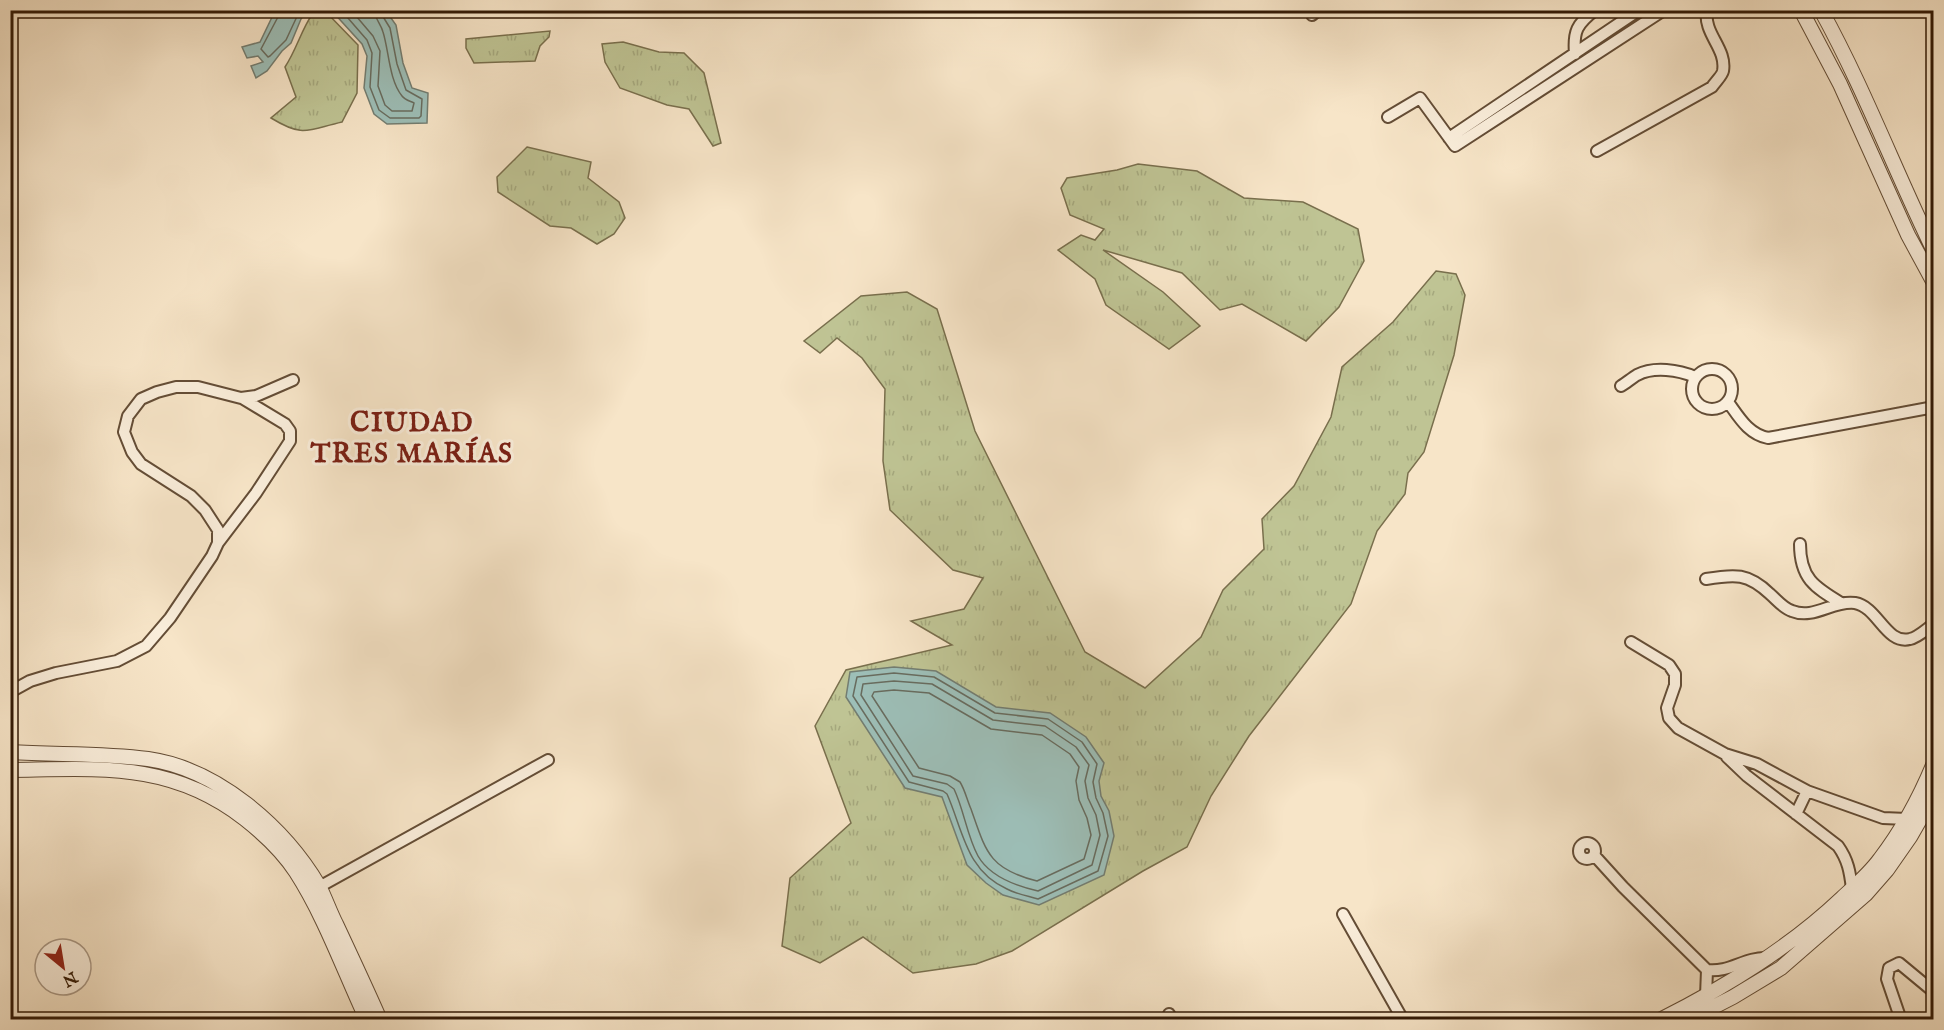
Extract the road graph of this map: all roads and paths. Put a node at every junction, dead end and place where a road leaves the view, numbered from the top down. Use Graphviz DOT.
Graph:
graph roads {
  1 [pos="1595,10"];
  2 [pos="1640,10"];
  3 [pos="1664,10"];
  4 [pos="1707,10"];
  5 [pos="1801,10"];
  6 [pos="1821,10"];
  7 [pos="1570,57"];
  8 [pos="1574,70"];
  9 [pos="1388,117"];
  10 [pos="1449,138"];
  11 [pos="1597,151"];
  12 [pos="1934,251"];
  13 [pos="1934,283"];
  14 [pos="1695,377"];
  15 [pos="293,380"];
  16 [pos="1621,386"];
  17 [pos="241,398"];
  18 [pos="1728,402"];
  19 [pos="1934,407"];
  20 [pos="219,543"];
  21 [pos="1800,544"];
  22 [pos="1706,579"];
  23 [pos="1841,603"];
  24 [pos="1934,624"];
  25 [pos="1631,642"];
  26 [pos="10,692"];
  27 [pos="12,752"];
  28 [pos="1725,754"];
  29 [pos="548,760"];
  30 [pos="1934,763"];
  31 [pos="10,770"];
  32 [pos="1808,791"];
  33 [pos="1934,795"];
  34 [pos="1796,814"];
  35 [pos="1907,819"];
  36 [pos="260,823"];
  37 [pos="1594,855"];
  38 [pos="319,887"];
  39 [pos="1852,889"];
  40 [pos="1343,914"];
  41 [pos="1770,956"];
  42 [pos="1781,968"];
  43 [pos="1707,970"];
  44 [pos="1934,992"];
  45 [pos="1706,996"];
  46 [pos="367,1020"];
  47 [pos="380,1020"];
  48 [pos="1403,1020"];
  49 [pos="1660,1020"];
  50 [pos="1688,1020"];
  51 [pos="1901,1020"];
  1 -- 7 [label="street"];
  2 -- 7 [label="street"];
  3 -- 8 [label="street"];
  4 -- 11 [label="street"];
  5 -- 13 [label="street"];
  6 -- 12 [label="street"];
  7 -- 8 [label="street"];
  7 -- 10 [label="street"];
  8 -- 10 [label="street"];
  9 -- 10 [label="street"];
  14 -- 16 [label="street"];
  14 -- 18 [label="street"];
  14 -- 18 [label="street"];
  15 -- 17 [label="street"];
  17 -- 20 [label="street"];
  17 -- 20 [label="street"];
  18 -- 19 [label="street"];
  20 -- 26 [label="street"];
  21 -- 23 [label="street"];
  22 -- 23 [label="street"];
  23 -- 24 [label="street"];
  25 -- 28 [label="street"];
  27 -- 36 [label="street"];
  28 -- 32 [label="street"];
  28 -- 34 [label="street"];
  29 -- 38 [label="street"];
  30 -- 35 [label="street"];
  31 -- 36 [label="street"];
  32 -- 34 [label="street"];
  32 -- 35 [label="street"];
  33 -- 42 [label="street"];
  34 -- 39 [label="street"];
  35 -- 39 [label="street"];
  36 -- 38 [label="street"];
  36 -- 46 [label="street"];
  37 -- 43 [label="street"];
  38 -- 47 [label="street"];
  39 -- 41 [label="street"];
  40 -- 48 [label="street"];
  41 -- 42 [label="street"];
  41 -- 43 [label="street"];
  41 -- 45 [label="street"];
  42 -- 50 [label="street"];
  43 -- 45 [label="street"];
  44 -- 51 [label="street"];
  45 -- 49 [label="street"];
}
